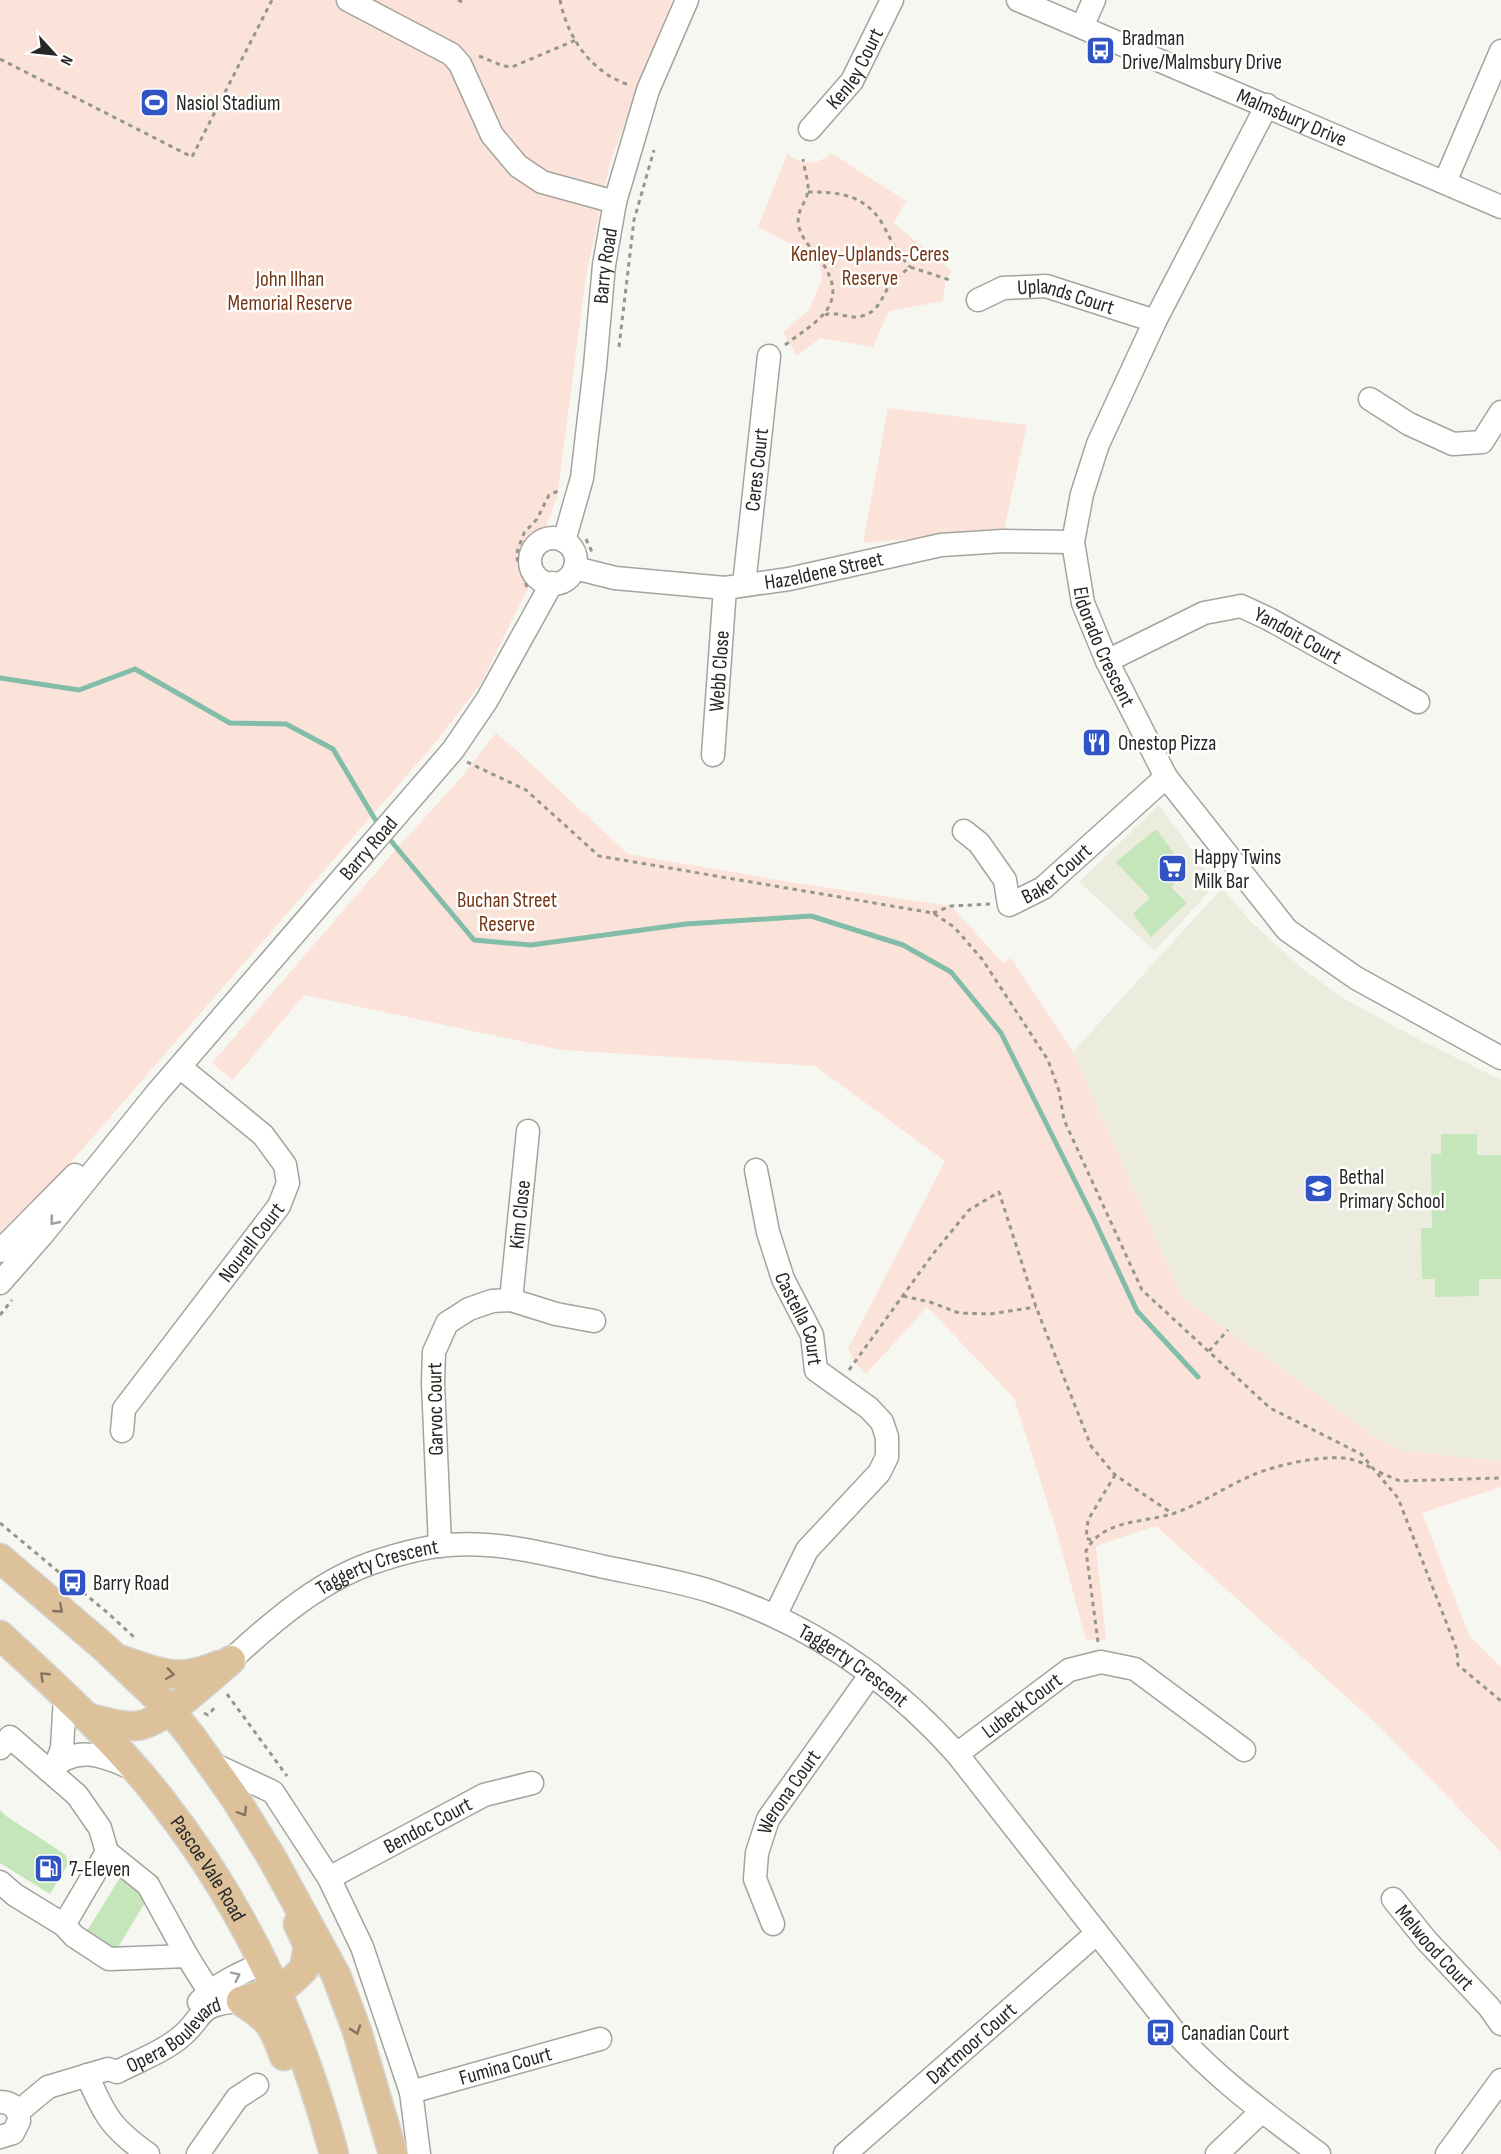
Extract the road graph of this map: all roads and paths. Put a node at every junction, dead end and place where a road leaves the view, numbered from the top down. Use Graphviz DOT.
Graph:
graph roads {
  1 [pos="272,0"];
  2 [pos="348,0"];
  3 [pos="458,0"];
  4 [pos="560,0"];
  5 [pos="687,0"];
  6 [pos="892,0"];
  7 [pos="1018,0"];
  8 [pos="1094,0"];
  9 [pos="464,3"];
  10 [pos="1082,27"];
  11 [pos="576,40"];
  12 [pos="1501,51"];
  13 [pos="476,55"];
  14 [pos="0,59"];
  15 [pos="648,90"];
  16 [pos="1267,105"];
  17 [pos="810,129"];
  18 [pos="656,140"];
  19 [pos="803,159"];
  20 [pos="1445,182"];
  21 [pos="808,192"];
  22 [pos="615,202"];
  23 [pos="1501,207"];
  24 [pos="910,267"];
  25 [pos="950,280"];
  26 [pos="978,300"];
  27 [pos="823,316"];
  28 [pos="1155,321"];
  29 [pos="769,357"];
  30 [pos="618,358"];
  31 [pos="1370,399"];
  32 [pos="1501,412"];
  33 [pos="537,519"];
  34 [pos="564,541"];
  35 [pos="1073,542"];
  36 [pos="575,568"];
  37 [pos="552,584"];
  38 [pos="735,586"];
  39 [pos="527,589"];
  40 [pos="1107,661"];
  41 [pos="1418,702"];
  42 [pos="453,750"];
  43 [pos="713,755"];
  44 [pos="1166,777"];
  45 [pos="964,831"];
  46 [pos="1009,905"];
  47 [pos="933,913"];
  48 [pos="1498,1050"];
  49 [pos="180,1067"];
  50 [pos="156,1094"];
  51 [pos="528,1131"];
  52 [pos="756,1170"];
  53 [pos="0,1251"];
  54 [pos="0,1283"];
  55 [pos="903,1296"];
  56 [pos="511,1300"];
  57 [pos="1036,1307"];
  58 [pos="594,1321"];
  59 [pos="1228,1330"];
  60 [pos="1209,1351"];
  61 [pos="839,1385"];
  62 [pos="122,1431"];
  63 [pos="1376,1471"];
  64 [pos="1115,1475"];
  65 [pos="1501,1478"];
  66 [pos="1173,1514"];
  67 [pos="1091,1540"];
  68 [pos="440,1546"];
  69 [pos="0,1558"];
  70 [pos="775,1616"];
  71 [pos="0,1635"];
  72 [pos="114,1657"];
  73 [pos="231,1660"];
  74 [pos="1101,1662"];
  75 [pos="871,1674"];
  76 [pos="65,1697"];
  77 [pos="1501,1701"];
  78 [pos="170,1710"];
  79 [pos="86,1717"];
  80 [pos="191,1736"];
  81 [pos="3,1738"];
  82 [pos="1244,1750"];
  83 [pos="957,1754"];
  84 [pos="211,1764"];
  85 [pos="53,1767"];
  86 [pos="137,1771"];
  87 [pos="532,1783"];
  88 [pos="107,1852"];
  89 [pos="272,1858"];
  90 [pos="329,1878"];
  91 [pos="0,1882"];
  92 [pos="1393,1899"];
  93 [pos="773,1924"];
  94 [pos="64,1925"];
  95 [pos="1097,1932"];
  96 [pos="188,1956"];
  97 [pos="306,1956"];
  98 [pos="264,1963"];
  99 [pos="336,1975"];
  100 [pos="277,1990"];
  101 [pos="222,1998"];
  102 [pos="1501,2024"];
  103 [pos="600,2039"];
  104 [pos="98,2072"];
  105 [pos="1501,2080"];
  106 [pos="257,2085"];
  107 [pos="411,2092"];
  108 [pos="9,2107"];
  109 [pos="1262,2111"];
  110 [pos="0,2137"];
  111 [pos="148,2154"];
  112 [pos="198,2154"];
  113 [pos="318,2154"];
  114 [pos="334,2154"];
  115 [pos="393,2154"];
  116 [pos="419,2154"];
  117 [pos="845,2154"];
  118 [pos="1217,2154"];
  119 [pos="1319,2154"];
  120 [pos="1447,2154"];
  1 -- 14 [label="path"];
  2 -- 22 [label="street"];
  3 -- 9 [label="path"];
  4 -- 11 [label="path"];
  5 -- 15 [label="street, Barry Road"];
  6 -- 17 [label="street, Kenley Court"];
  7 -- 10 [label="street, Malmsbury Drive"];
  8 -- 10 [label="street"];
  10 -- 16 [label="street, Malmsbury Drive"];
  11 -- 13 [label="path"];
  11 -- 15 [label="path"];
  12 -- 20 [label="street"];
  15 -- 22 [label="street, Barry Road"];
  16 -- 20 [label="street, Malmsbury Drive"];
  16 -- 28 [label="street, Eldorado Crescent"];
  18 -- 30 [label="path"];
  19 -- 21 [label="path"];
  20 -- 23 [label="street, Malmsbury Drive"];
  21 -- 24 [label="path"];
  21 -- 27 [label="path"];
  22 -- 34 [label="street, Barry Road"];
  24 -- 25 [label="path"];
  24 -- 27 [label="path"];
  26 -- 28 [label="street, Uplands Court"];
  27 -- 29 [label="path"];
  28 -- 35 [label="street, Eldorado Crescent"];
  29 -- 38 [label="street, Ceres Court"];
  31 -- 32 [label="street"];
  33 -- 39 [label="path"];
  34 -- 36 [label="street"];
  34 -- 37 [label="street"];
  35 -- 38 [label="street, Hazeldene Street"];
  35 -- 40 [label="street, Eldorado Crescent"];
  36 -- 37 [label="street"];
  36 -- 38 [label="street, Hazeldene Street"];
  37 -- 42 [label="street, Barry Road"];
  38 -- 43 [label="street, Webb Close"];
  40 -- 41 [label="street, Yandoit Court"];
  40 -- 44 [label="street, Eldorado Crescent"];
  42 -- 47 [label="path"];
  42 -- 49 [label="street, Barry Road"];
  44 -- 46 [label="street, Baker Court"];
  44 -- 48 [label="street, Eldorado Crescent"];
  45 -- 46 [label="street, Baker Court"];
  46 -- 47 [label="path"];
  47 -- 60 [label="path"];
  49 -- 50 [label="street, Barry Road"];
  49 -- 62 [label="street, Nourell Court"];
  50 -- 53 [label="street, Barry Road"];
  50 -- 54 [label="street, Barry Road, one-way"];
  51 -- 56 [label="street, Kim Close"];
  52 -- 61 [label="street, Castella Court"];
  55 -- 57 [label="path"];
  55 -- 57 [label="path"];
  55 -- 61 [label="path"];
  56 -- 58 [label="street, Garvoc Court"];
  56 -- 68 [label="street, Garvoc Court"];
  57 -- 64 [label="path"];
  59 -- 60 [label="path"];
  60 -- 63 [label="path"];
  61 -- 70 [label="street, Castella Court"];
  63 -- 65 [label="path"];
  63 -- 66 [label="path"];
  63 -- 77 [label="path"];
  64 -- 66 [label="path"];
  64 -- 67 [label="path"];
  66 -- 67 [label="path"];
  67 -- 74 [label="path"];
  68 -- 70 [label="street, Taggerty Crescent"];
  68 -- 73 [label="street, Taggerty Crescent"];
  69 -- 72 [label="main road, one-way"];
  70 -- 75 [label="street, Taggerty Crescent"];
  76 -- 71 [label="main road, Pascoe Vale Road, one-way"];
  72 -- 73 [label="main road, one-way"];
  72 -- 78 [label="main road"];
  73 -- 78 [label="main road"];
  73 -- 80 [label="main road"];
  74 -- 82 [label="street, Lubeck Court"];
  74 -- 83 [label="street, Lubeck Court"];
  75 -- 83 [label="street, Taggerty Crescent"];
  75 -- 93 [label="street, Werona Court"];
  76 -- 79 [label="main road, Pascoe Vale Road"];
  76 -- 85 [label="street"];
  78 -- 79 [label="main road"];
  78 -- 80 [label="main road"];
  79 -- 86 [label="main road, Pascoe Vale Road"];
  80 -- 84 [label="main road"];
  81 -- 85 [label="street"];
  83 -- 95 [label="street, Taggerty Crescent"];
  84 -- 89 [label="main road, one-way"];
  84 -- 90 [label="street"];
  85 -- 86 [label="street"];
  85 -- 88 [label="street"];
  86 -- 98 [label="main road, Pascoe Vale Road"];
  87 -- 90 [label="street, Bendoc Court"];
  88 -- 94 [label="street"];
  88 -- 96 [label="street"];
  89 -- 97 [label="main road"];
  89 -- 99 [label="main road"];
  90 -- 107 [label="street"];
  91 -- 94 [label="street"];
  92 -- 102 [label="street, Melwood Court"];
  94 -- 96 [label="street"];
  95 -- 109 [label="street, Taggerty Crescent"];
  95 -- 117 [label="street, Dartmoor Court"];
  96 -- 101 [label="street"];
  97 -- 98 [label="main road"];
  97 -- 99 [label="main road"];
  97 -- 100 [label="main road"];
  98 -- 100 [label="main road, Pascoe Vale Road"];
  101 -- 98 [label="street, Opera Boulevard, one-way"];
  99 -- 115 [label="main road, one-way"];
  100 -- 101 [label="main road"];
  100 -- 114 [label="main road, Pascoe Vale Road"];
  101 -- 104 [label="street, Opera Boulevard"];
  101 -- 113 [label="main road"];
  103 -- 107 [label="street, Fumina Court"];
  104 -- 108 [label="street, Opera Boulevard"];
  104 -- 111 [label="street"];
  105 -- 120 [label="street"];
  106 -- 112 [label="street"];
  107 -- 116 [label="street"];
  108 -- 110 [label="street"];
  109 -- 118 [label="street"];
  109 -- 119 [label="street, Taggerty Crescent"];
}
